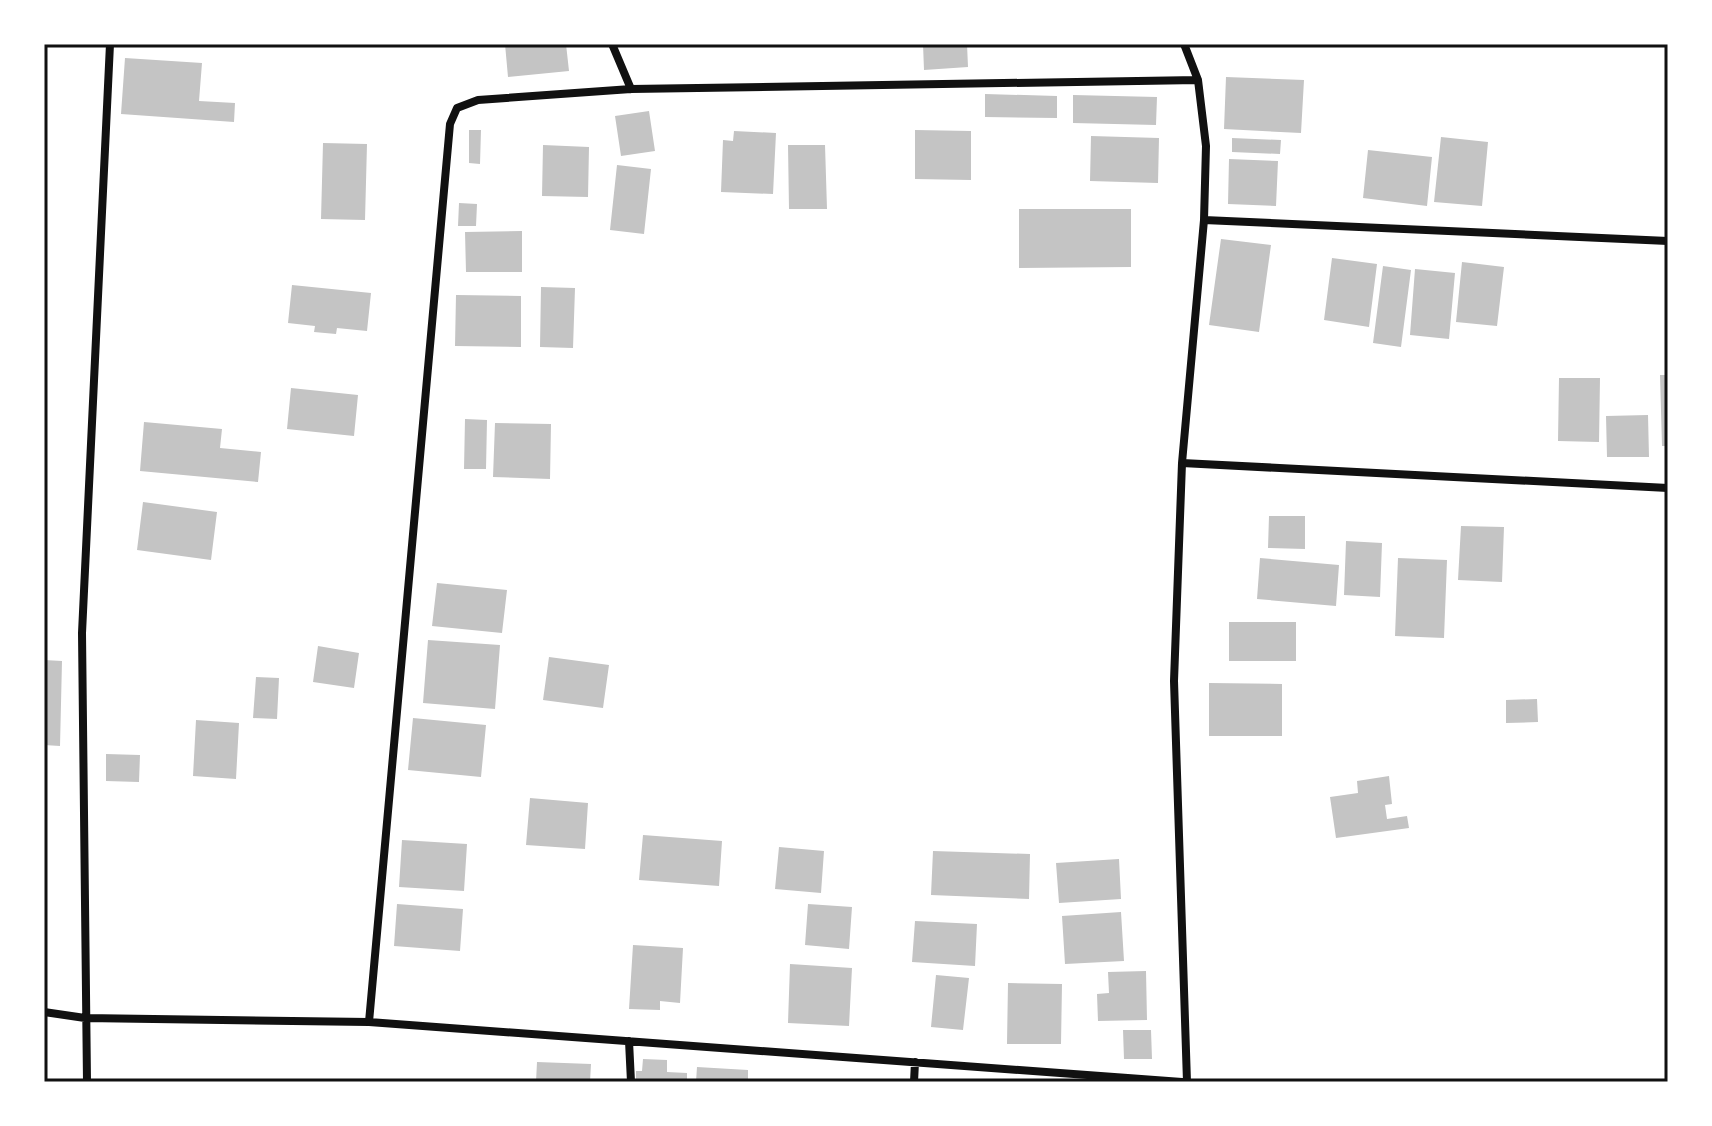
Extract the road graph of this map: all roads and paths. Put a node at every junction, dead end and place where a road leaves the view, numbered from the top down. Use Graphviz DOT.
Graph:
graph roads {
  1 [pos="110,44"];
  2 [pos="612,44"];
  3 [pos="1184,44"];
  4 [pos="1198,80"];
  5 [pos="631,89"];
  6 [pos="1204,220"];
  7 [pos="1668,241"];
  8 [pos="1182,463"];
  9 [pos="1668,488"];
  10 [pos="44,1012"];
  11 [pos="85,1018"];
  12 [pos="369,1022"];
  13 [pos="629,1041"];
  14 [pos="915,1062"];
  15 [pos="87,1082"];
  16 [pos="631,1082"];
  17 [pos="914,1082"];
  18 [pos="1185,1082"];
  1 -- 11 [label="street"];
  2 -- 5 [label="street"];
  3 -- 4 [label="street"];
  4 -- 5 [label="street"];
  4 -- 6 [label="street"];
  5 -- 12 [label="street"];
  6 -- 7 [label="street"];
  6 -- 8 [label="street"];
  8 -- 9 [label="street"];
  8 -- 18 [label="street"];
  10 -- 11 [label="street"];
  11 -- 12 [label="street"];
  11 -- 15 [label="street"];
  12 -- 13 [label="street"];
  13 -- 14 [label="street"];
  13 -- 16 [label="street"];
  14 -- 17 [label="street"];
  14 -- 18 [label="street"];
}
